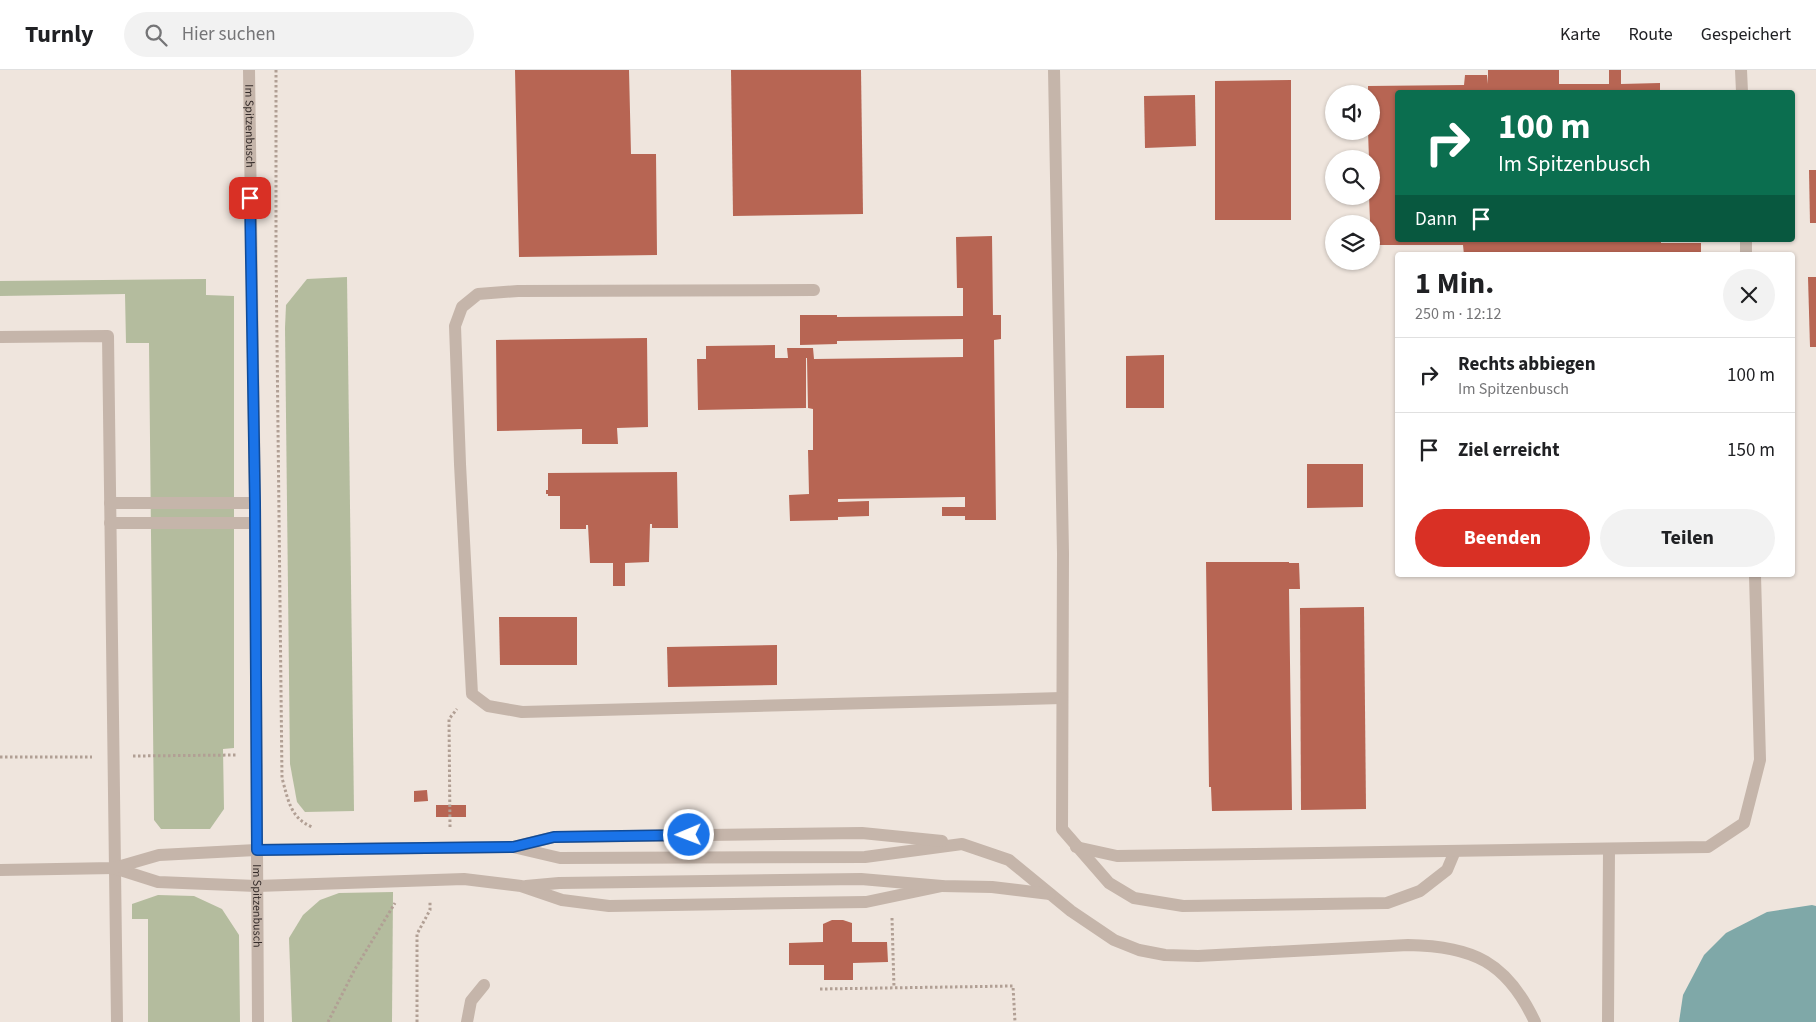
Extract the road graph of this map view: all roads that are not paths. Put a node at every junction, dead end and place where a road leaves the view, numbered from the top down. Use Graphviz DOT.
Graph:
graph roads {
  1 [pos="249,70"];
  2 [pos="1054,70"];
  3 [pos="1741,70"];
  4 [pos="1742,90"];
  5 [pos="814,290"];
  6 [pos="0,336"];
  7 [pos="110,503"];
  8 [pos="255,503"];
  9 [pos="110,523"];
  10 [pos="255,523"];
  11 [pos="1755,577"];
  12 [pos="1062,698"];
  13 [pos="962,844"];
  14 [pos="513,847"];
  15 [pos="1076,847"];
  16 [pos="1609,849"];
  17 [pos="257,850"];
  18 [pos="1455,851"];
  19 [pos="114,868"];
  20 [pos="0,870"];
  21 [pos="257,886"];
  22 [pos="521,886"];
  23 [pos="942,886"];
  24 [pos="1050,894"];
  25 [pos="484,985"];
  26 [pos="117,1022"];
  27 [pos="258,1022"];
  28 [pos="467,1022"];
  29 [pos="1535,1022"];
  30 [pos="1608,1022"];
  1 -- 8 [label="street, Im Spitzenbusch"];
  2 -- 12 [label="street"];
  3 -- 4 [label="street"];
  5 -- 12 [label="street"];
  6 -- 7 [label="street"];
  7 -- 8 [label="street"];
  7 -- 9 [label="street"];
  8 -- 10 [label="street, Im Spitzenbusch"];
  9 -- 10 [label="street"];
  9 -- 19 [label="street"];
  10 -- 17 [label="street, Im Spitzenbusch"];
  11 -- 16 [label="street"];
  12 -- 15 [label="street"];
  13 -- 14 [label="street"];
  13 -- 14 [label="street"];
  13 -- 24 [label="street"];
  14 -- 17 [label="street"];
  15 -- 18 [label="street"];
  15 -- 18 [label="street"];
  16 -- 18 [label="street"];
  16 -- 30 [label="street"];
  17 -- 19 [label="street"];
  17 -- 21 [label="street, Im Spitzenbusch"];
  19 -- 20 [label="street"];
  19 -- 21 [label="street"];
  19 -- 26 [label="street"];
  21 -- 22 [label="street"];
  21 -- 27 [label="street, Im Spitzenbusch"];
  22 -- 23 [label="street"];
  22 -- 23 [label="street"];
  23 -- 24 [label="street"];
  24 -- 29 [label="street"];
  25 -- 28 [label="street"];
}
